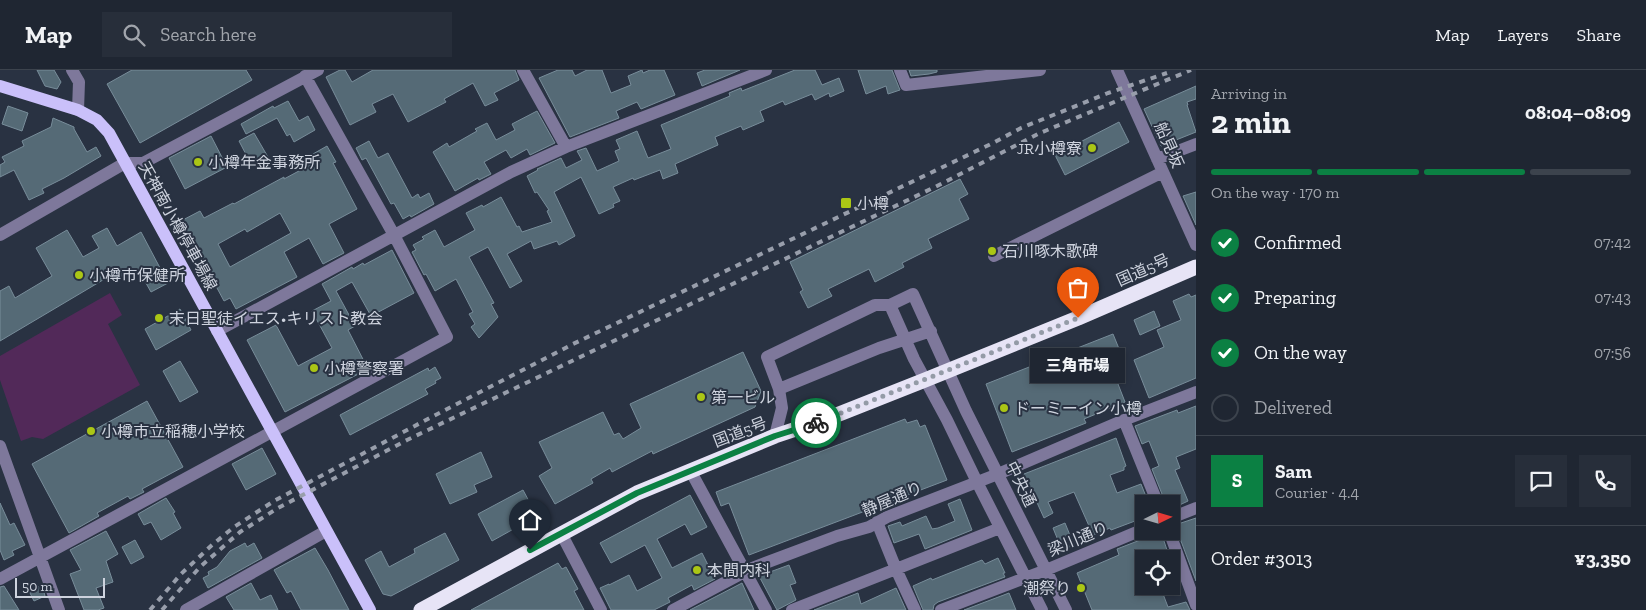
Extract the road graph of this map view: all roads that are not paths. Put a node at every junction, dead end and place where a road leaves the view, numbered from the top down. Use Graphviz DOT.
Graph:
graph roads {
  1 [pos="318,70"];
  2 [pos="766,70"];
  3 [pos="900,70"];
  4 [pos="1040,70"];
  5 [pos="1117,70"];
  6 [pos="75,71"];
  7 [pos="527,71"];
  8 [pos="299,75"];
  9 [pos="0,86"];
  10 [pos="78,110"];
  11 [pos="1196,144"];
  12 [pos="566,147"];
  13 [pos="1157,159"];
  14 [pos="125,163"];
  15 [pos="1163,172"];
  16 [pos="0,235"];
  17 [pos="394,235"];
  18 [pos="1196,245"];
  19 [pos="994,256"];
  20 [pos="1196,267"];
  21 [pos="890,305"];
  22 [pos="216,331"];
  23 [pos="930,331"];
  24 [pos="905,339"];
  25 [pos="948,370"];
  26 [pos="925,380"];
  27 [pos="779,389"];
  28 [pos="1196,392"];
  29 [pos="1124,420"];
  30 [pos="274,432"];
  31 [pos="775,436"];
  32 [pos="0,446"];
  33 [pos="690,470"];
  34 [pos="998,474"];
  35 [pos="977,482"];
  36 [pos="1154,495"];
  37 [pos="1196,508"];
  38 [pos="1180,514"];
  39 [pos="877,522"];
  40 [pos="1000,528"];
  41 [pos="326,531"];
  42 [pos="561,533"];
  43 [pos="1135,533"];
  44 [pos="1172,540"];
  45 [pos="40,556"];
  46 [pos="896,569"];
  47 [pos="1046,570"];
  48 [pos="746,572"];
  49 [pos="1025,577"];
  50 [pos="0,579"];
  51 [pos="1196,605"];
  52 [pos="59,610"];
  53 [pos="186,610"];
  54 [pos="370,610"];
  55 [pos="421,610"];
  56 [pos="601,610"];
  57 [pos="673,610"];
  58 [pos="766,610"];
  59 [pos="792,610"];
  60 [pos="915,610"];
  61 [pos="941,610"];
  62 [pos="1042,610"];
  63 [pos="1066,610"];
  1 -- 8 [label="street"];
  2 -- 12 [label="street"];
  3 -- 4 [label="street"];
  5 -- 13 [label="street, 船見坂"];
  6 -- 10 [label="street"];
  7 -- 12 [label="street"];
  8 -- 14 [label="street"];
  8 -- 17 [label="street"];
  9 -- 10 [label="main road, 天神南小樽停車場線"];
  10 -- 14 [label="main road, 天神南小樽停車場線"];
  11 -- 13 [label="street"];
  12 -- 17 [label="street"];
  13 -- 15 [label="street, 船見坂"];
  14 -- 16 [label="street"];
  14 -- 22 [label="main road, 天神南小樽停車場線"];
  15 -- 18 [label="street, 船見坂"];
  15 -- 19 [label="street"];
  17 -- 22 [label="street"];
  17 -- 30 [label="street"];
  20 -- 25 [label="highway, 国道5号"];
  21 -- 23 [label="street, 中央通"];
  21 -- 24 [label="street"];
  21 -- 27 [label="street"];
  22 -- 30 [label="main road, 天神南小樽停車場線"];
  23 -- 24 [label="street"];
  23 -- 25 [label="street, 中央通"];
  24 -- 26 [label="street"];
  24 -- 27 [label="street"];
  25 -- 26 [label="highway, 国道5号"];
  25 -- 34 [label="street, 中央通"];
  26 -- 31 [label="highway, 国道5号"];
  26 -- 35 [label="street"];
  27 -- 31 [label="street"];
  28 -- 29 [label="street, 静屋通り"];
  29 -- 34 [label="street, 静屋通り"];
  29 -- 36 [label="street"];
  30 -- 41 [label="main road, 天神南小樽停車場線"];
  30 -- 45 [label="street"];
  31 -- 33 [label="highway, 国道5号"];
  32 -- 45 [label="street"];
  33 -- 42 [label="highway, 国道5号"];
  33 -- 48 [label="street"];
  34 -- 35 [label="street, 静屋通り"];
  34 -- 47 [label="street, 中央通"];
  35 -- 39 [label="street, 静屋通り"];
  35 -- 40 [label="street"];
  37 -- 38 [label="street"];
  39 -- 46 [label="street"];
  39 -- 48 [label="street, 静屋通り"];
  40 -- 46 [label="street"];
  40 -- 49 [label="street"];
  41 -- 53 [label="street"];
  41 -- 54 [label="main road"];
  42 -- 55 [label="highway, 国道5号"];
  42 -- 56 [label="street"];
  43 -- 47 [label="street, 梁川通り"];
  44 -- 51 [label="street"];
  45 -- 50 [label="street"];
  45 -- 52 [label="street"];
  46 -- 59 [label="street"];
  46 -- 60 [label="street"];
  47 -- 49 [label="street, 梁川通り"];
  47 -- 63 [label="street, 中央通"];
  48 -- 57 [label="street, 静屋通り"];
  48 -- 58 [label="street"];
  49 -- 61 [label="street, 梁川通り"];
  49 -- 62 [label="street"];
}
